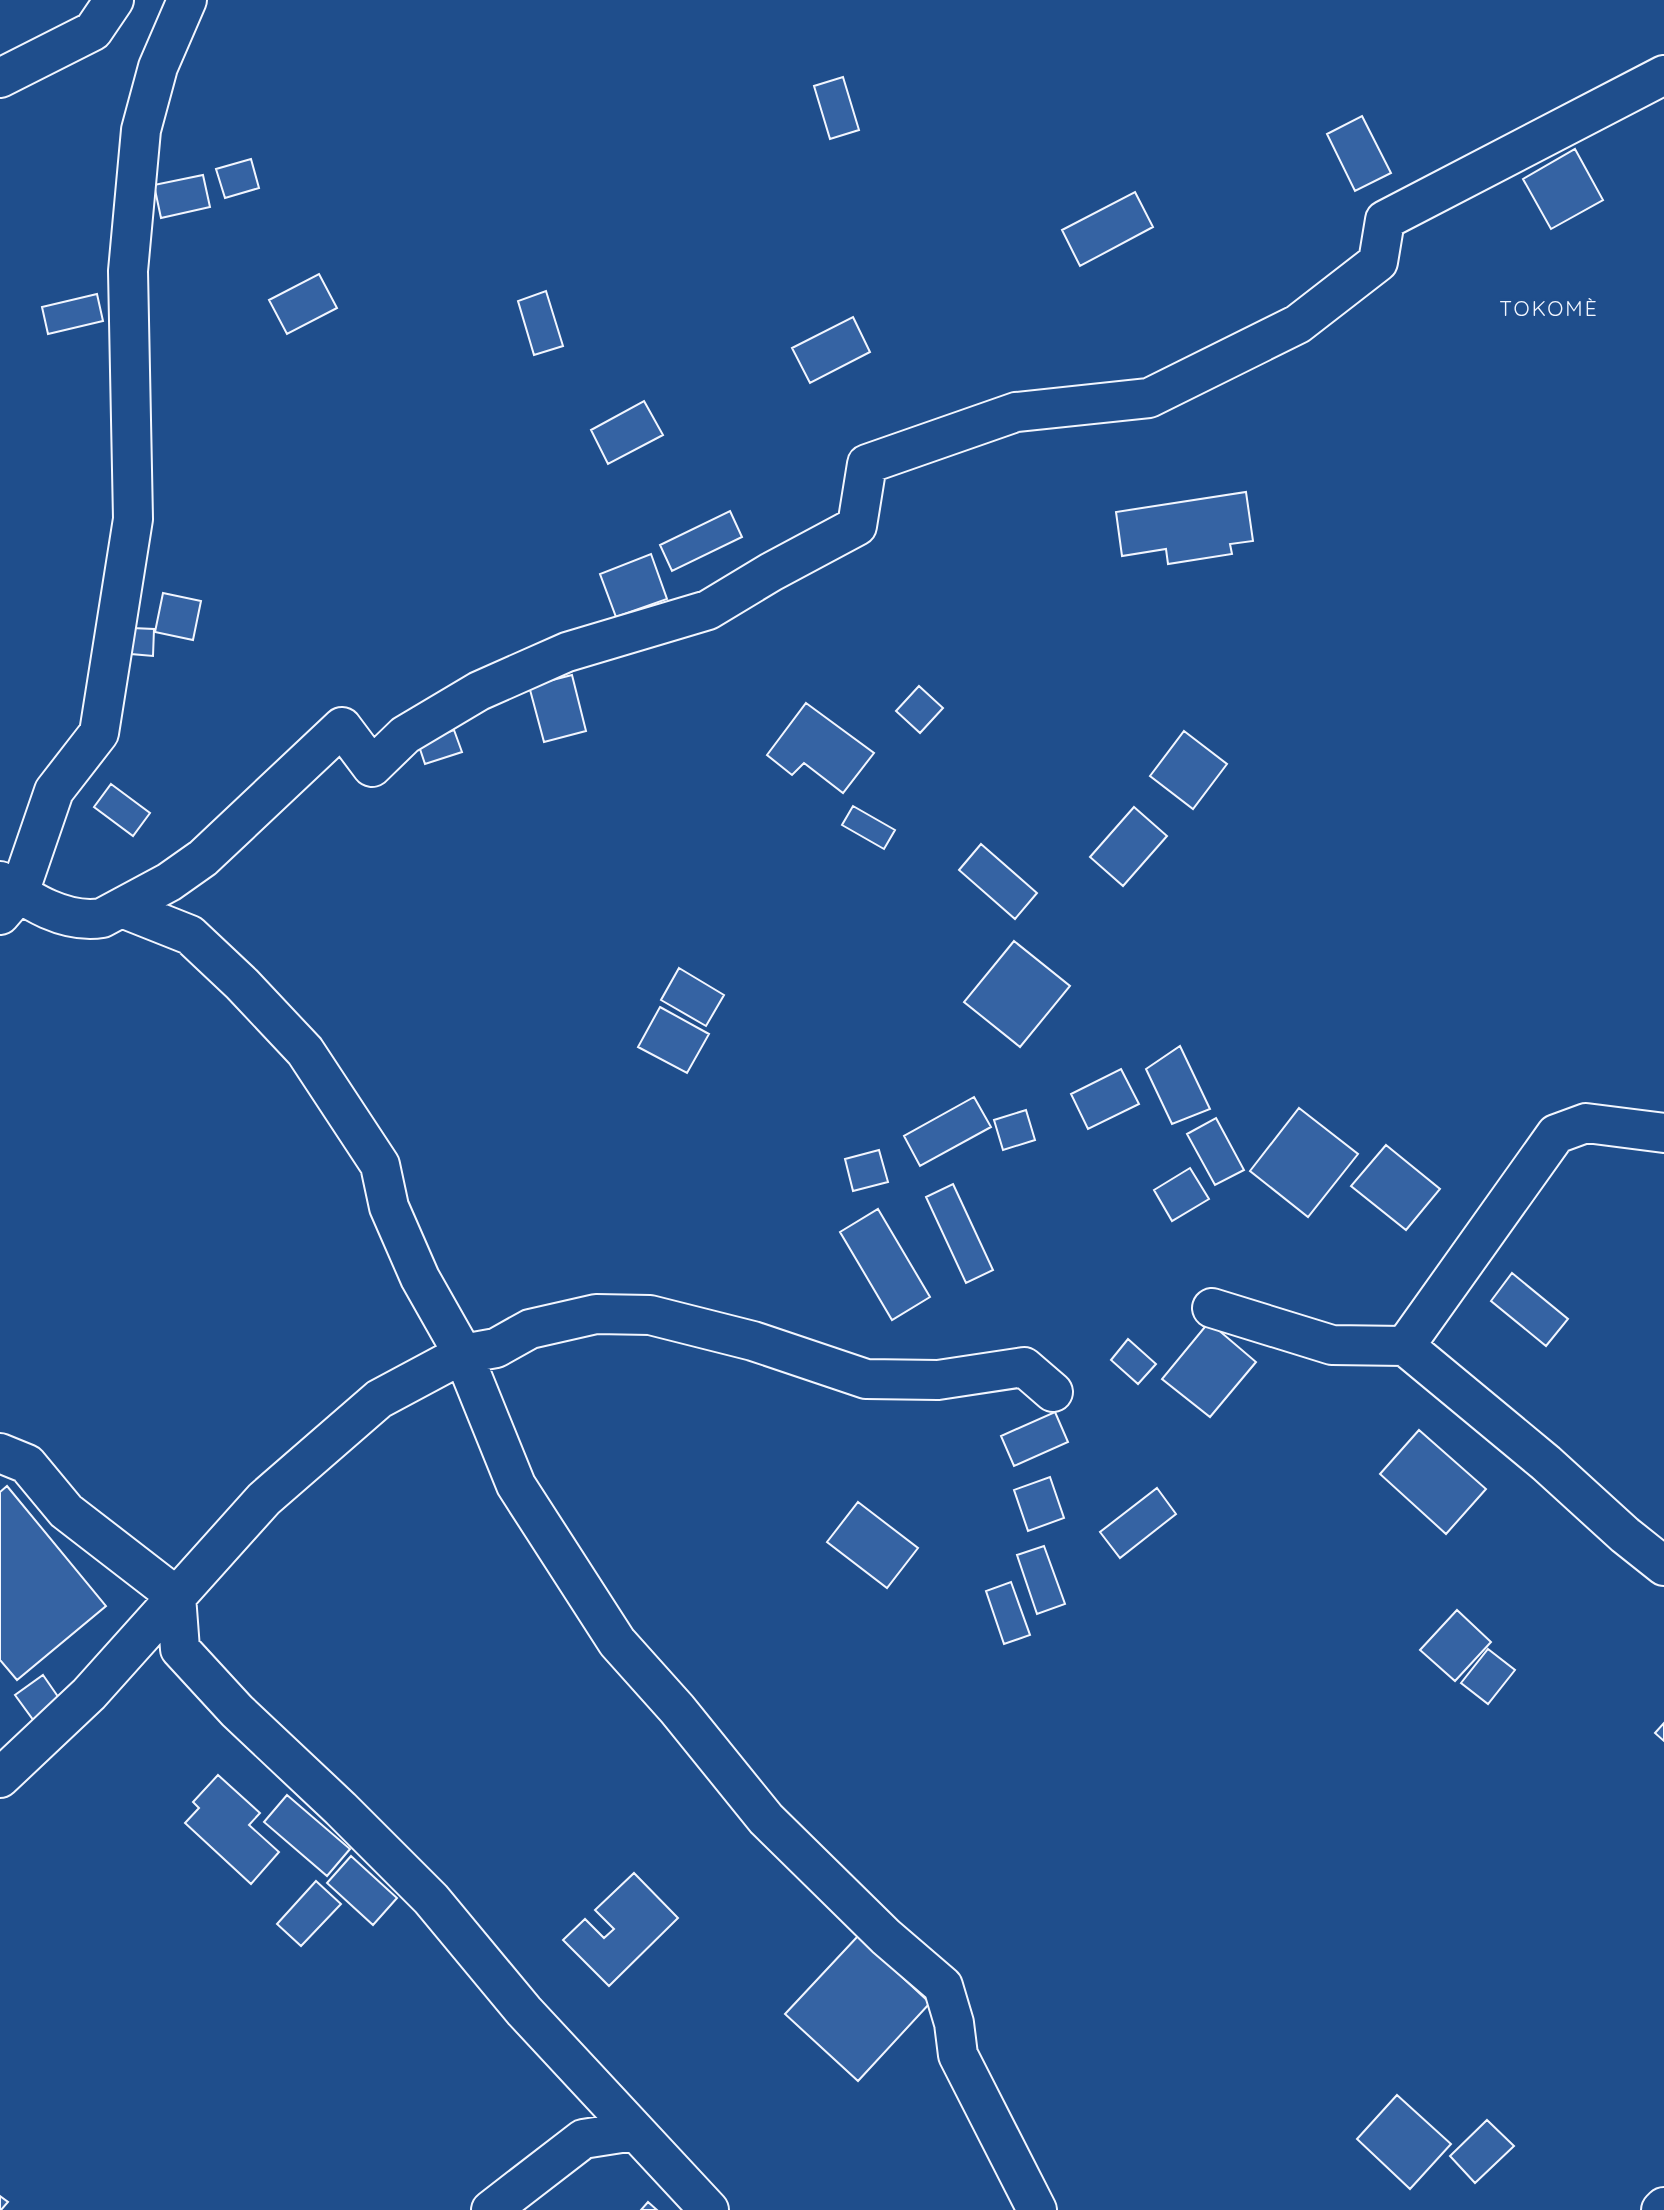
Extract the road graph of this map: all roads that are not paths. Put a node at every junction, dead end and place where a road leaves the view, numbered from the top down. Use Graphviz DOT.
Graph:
graph roads {
  1 [pos="114,0"];
  2 [pos="187,0"];
  3 [pos="1664,75"];
  4 [pos="0,78"];
  5 [pos="6,896"];
  6 [pos="122,908"];
  7 [pos="1664,1133"];
  8 [pos="1212,1308"];
  9 [pos="1405,1346"];
  10 [pos="463,1354"];
  11 [pos="1053,1392"];
  12 [pos="0,1453"];
  13 [pos="1663,1567"];
  14 [pos="176,1596"];
  15 [pos="0,1779"];
  16 [pos="634,2131"];
  17 [pos="491,2210"];
  18 [pos="709,2210"];
  19 [pos="1037,2210"];
  1 -- 4 [label="street"];
  2 -- 5 [label="street"];
  3 -- 6 [label="street"];
  5 -- 6 [label="street"];
  6 -- 10 [label="street"];
  7 -- 9 [label="street"];
  8 -- 9 [label="street"];
  9 -- 13 [label="street"];
  10 -- 11 [label="street"];
  10 -- 14 [label="street"];
  10 -- 19 [label="street"];
  12 -- 14 [label="street"];
  14 -- 15 [label="street"];
  14 -- 16 [label="street"];
  16 -- 17 [label="street"];
  16 -- 18 [label="street"];
}
